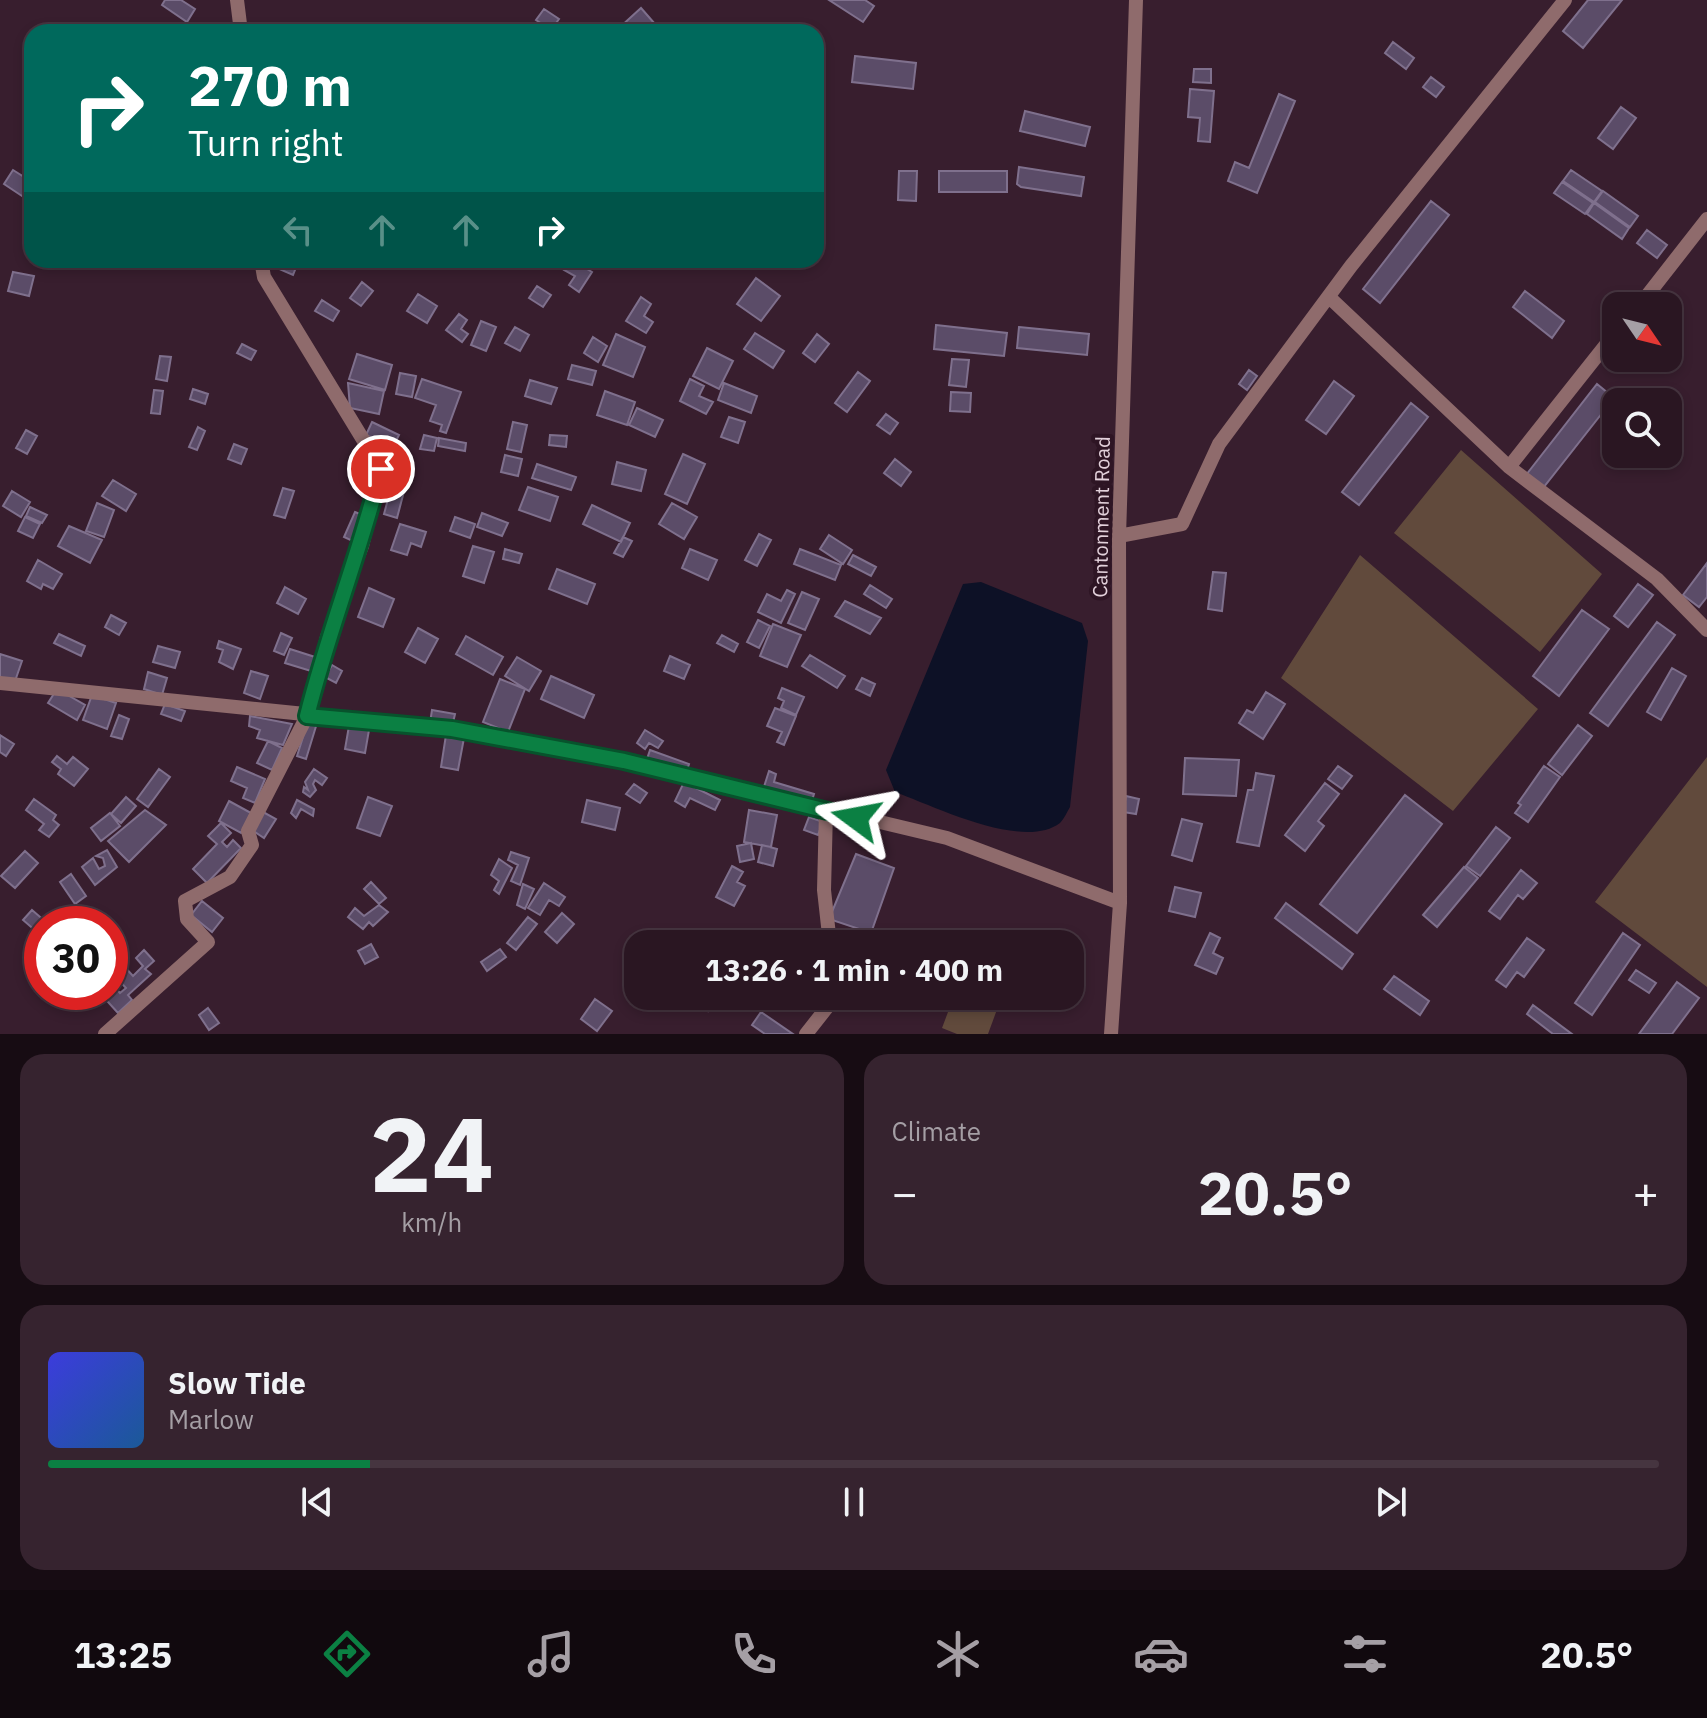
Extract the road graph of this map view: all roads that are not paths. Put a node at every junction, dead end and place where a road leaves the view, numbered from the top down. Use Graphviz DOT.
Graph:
graph roads {
  1 [pos="237,0"];
  2 [pos="1136,0"];
  3 [pos="1565,0"];
  4 [pos="240,24"];
  5 [pos="1707,219"];
  6 [pos="262,268"];
  7 [pos="1650,292"];
  8 [pos="1329,297"];
  9 [pos="1602,350"];
  10 [pos="1509,467"];
  11 [pos="1119,536"];
  12 [pos="1707,630"];
  13 [pos="0,683"];
  14 [pos="307,716"];
  15 [pos="826,811"];
  16 [pos="1120,903"];
  17 [pos="828,930"];
  18 [pos="825,1010"];
  19 [pos="105,1034"];
  20 [pos="806,1034"];
  21 [pos="1111,1034"];
  1 -- 4 [label="street"];
  2 -- 11 [label="street, Cantonment Road"];
  3 -- 8 [label="street"];
  5 -- 7 [label="street"];
  6 -- 14 [label="street"];
  8 -- 10 [label="street"];
  8 -- 11 [label="street"];
  9 -- 10 [label="street"];
  10 -- 12 [label="street"];
  11 -- 16 [label="street, Cantonment Road"];
  13 -- 14 [label="street"];
  14 -- 15 [label="street"];
  14 -- 19 [label="street"];
  15 -- 16 [label="street"];
  15 -- 17 [label="street"];
  16 -- 21 [label="street, Cantonment Road"];
  18 -- 20 [label="street"];
}
